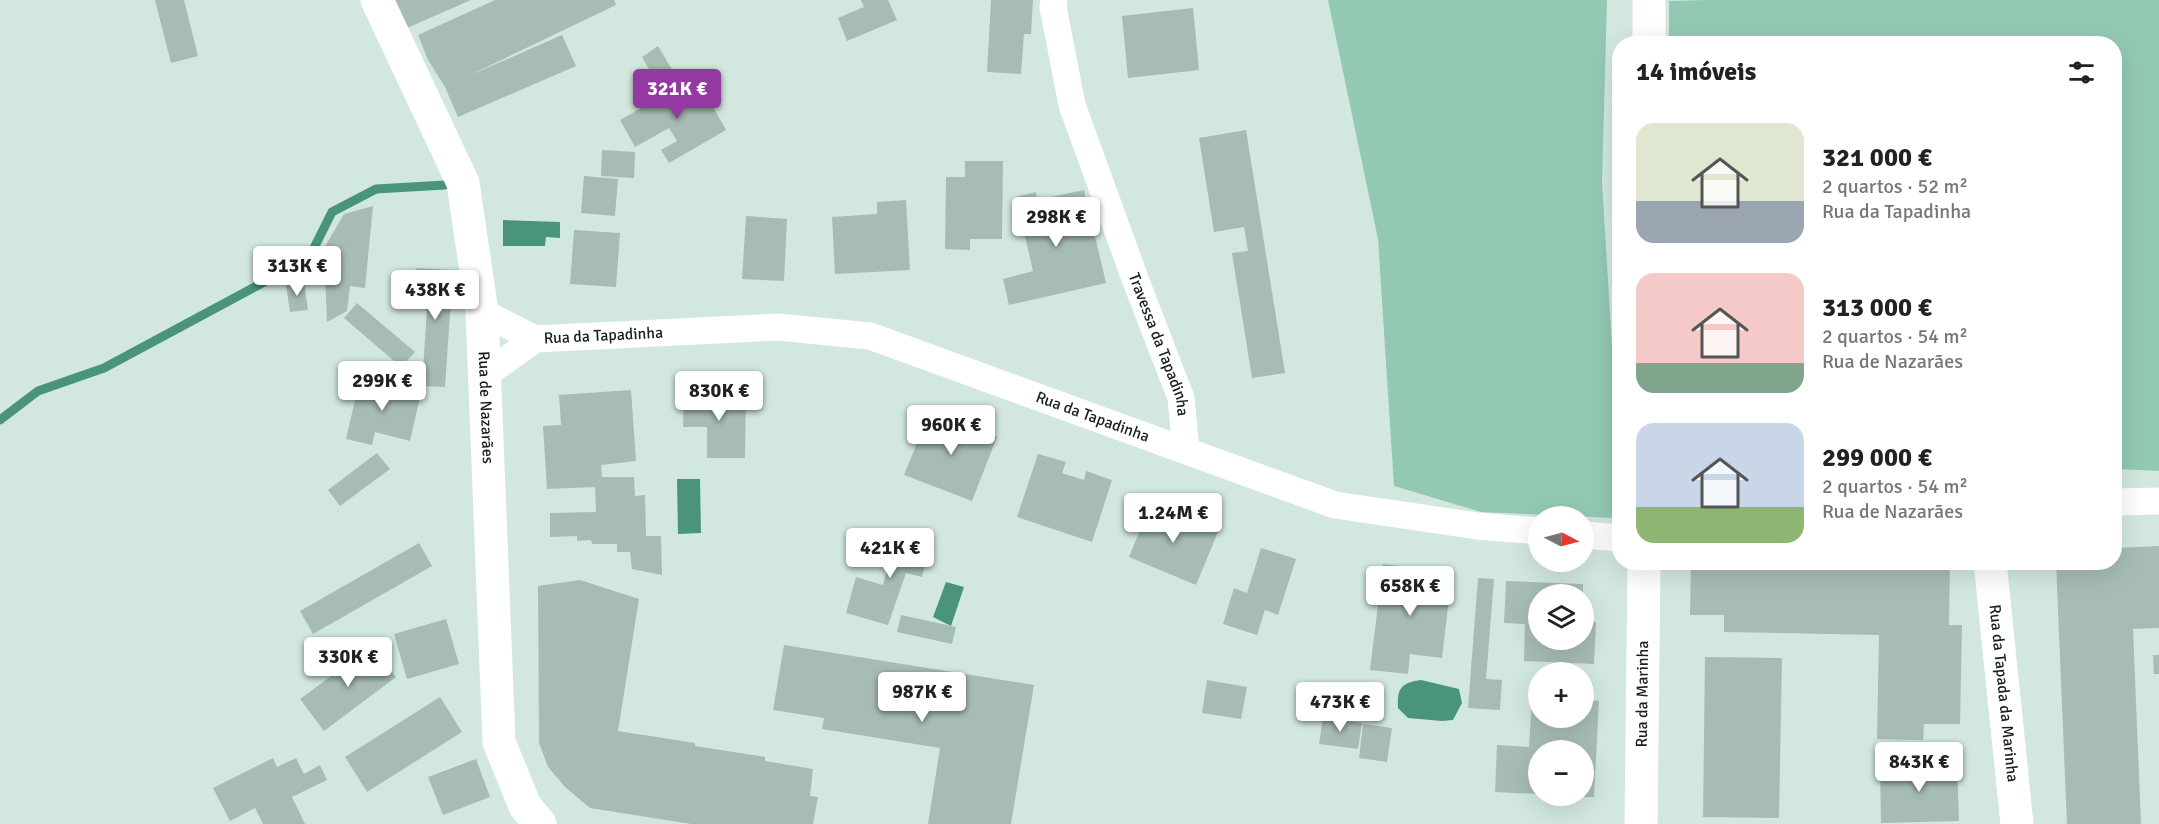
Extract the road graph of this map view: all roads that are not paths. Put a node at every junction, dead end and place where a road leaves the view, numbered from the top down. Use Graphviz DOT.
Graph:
graph roads {
  1 [pos="377,0"];
  2 [pos="1054,0"];
  3 [pos="1649,0"];
  4 [pos="1649,36"];
  5 [pos="482,312"];
  6 [pos="535,339"];
  7 [pos="484,376"];
  8 [pos="1186,450"];
  9 [pos="2159,501"];
  10 [pos="2122,502"];
  11 [pos="1528,530"];
  12 [pos="1594,535"];
  13 [pos="1612,536"];
  14 [pos="1644,570"];
  15 [pos="1991,570"];
  16 [pos="540,824"];
  17 [pos="1641,824"];
  18 [pos="2017,824"];
  1 -- 5 [label="street, Rua de Nazarães"];
  2 -- 8 [label="street, Travessa da Tapadinha"];
  3 -- 4 [label="street"];
  5 -- 6 [label="street, Rua da Tapadinha"];
  5 -- 7 [label="street, Rua de Nazarães"];
  6 -- 7 [label="street, Rua da Tapadinha"];
  6 -- 8 [label="street, Rua da Tapadinha"];
  7 -- 16 [label="street, Rua de Nazarães"];
  8 -- 11 [label="street, Rua da Tapadinha"];
  9 -- 10 [label="street"];
  12 -- 13 [label="street"];
  14 -- 17 [label="street, Rua da Marinha"];
  15 -- 18 [label="street, Rua da Tapada da Marinha"];
}
